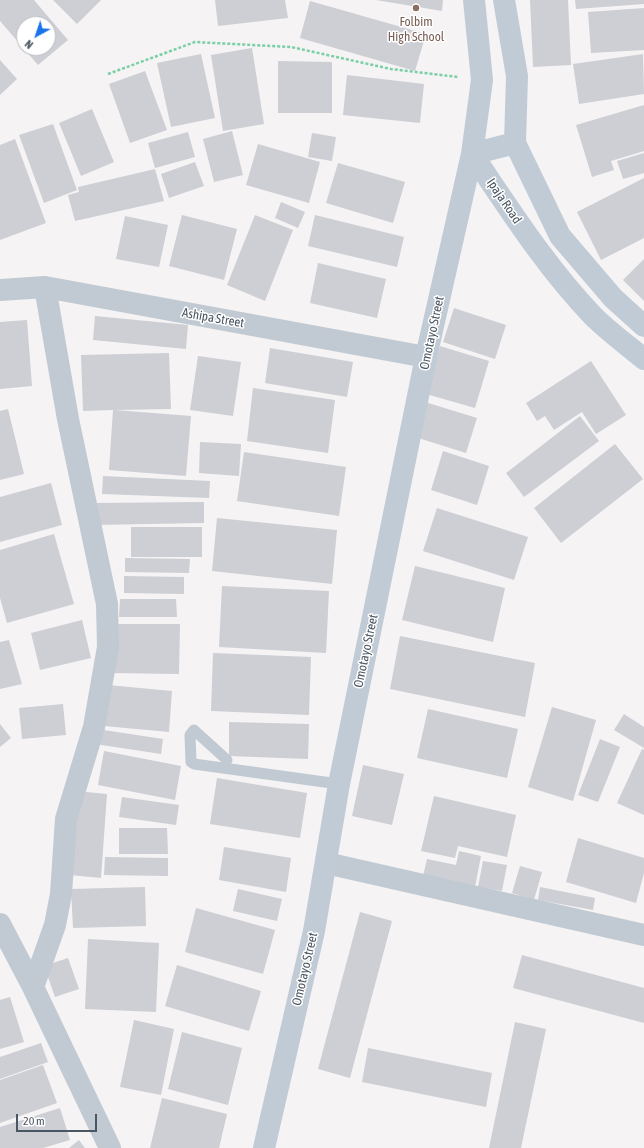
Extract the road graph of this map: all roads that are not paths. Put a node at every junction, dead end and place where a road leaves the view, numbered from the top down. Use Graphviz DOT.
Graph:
graph roads {
  1 [pos="474,0"];
  2 [pos="504,0"];
  3 [pos="515,142"];
  4 [pos="472,154"];
  5 [pos="45,287"];
  6 [pos="0,290"];
  7 [pos="644,326"];
  8 [pos="426,357"];
  9 [pos="644,359"];
  10 [pos="228,760"];
  11 [pos="339,784"];
  12 [pos="326,863"];
  13 [pos="0,924"];
  14 [pos="644,935"];
  15 [pos="33,987"];
  16 [pos="110,1148"];
  17 [pos="264,1148"];
  1 -- 4 [label="street"];
  2 -- 3 [label="street"];
  3 -- 4 [label="street"];
  3 -- 7 [label="street"];
  4 -- 8 [label="street, Omotayo Street"];
  4 -- 9 [label="street, Ipaja Road"];
  5 -- 6 [label="street, Ashipa Street"];
  5 -- 8 [label="street, Ashipa Street"];
  5 -- 15 [label="street"];
  8 -- 11 [label="street, Omotayo Street"];
  10 -- 11 [label="lane"];
  11 -- 12 [label="street, Omotayo Street"];
  12 -- 14 [label="street"];
  12 -- 17 [label="street, Omotayo Street"];
  13 -- 15 [label="street"];
  15 -- 16 [label="street"];
}
